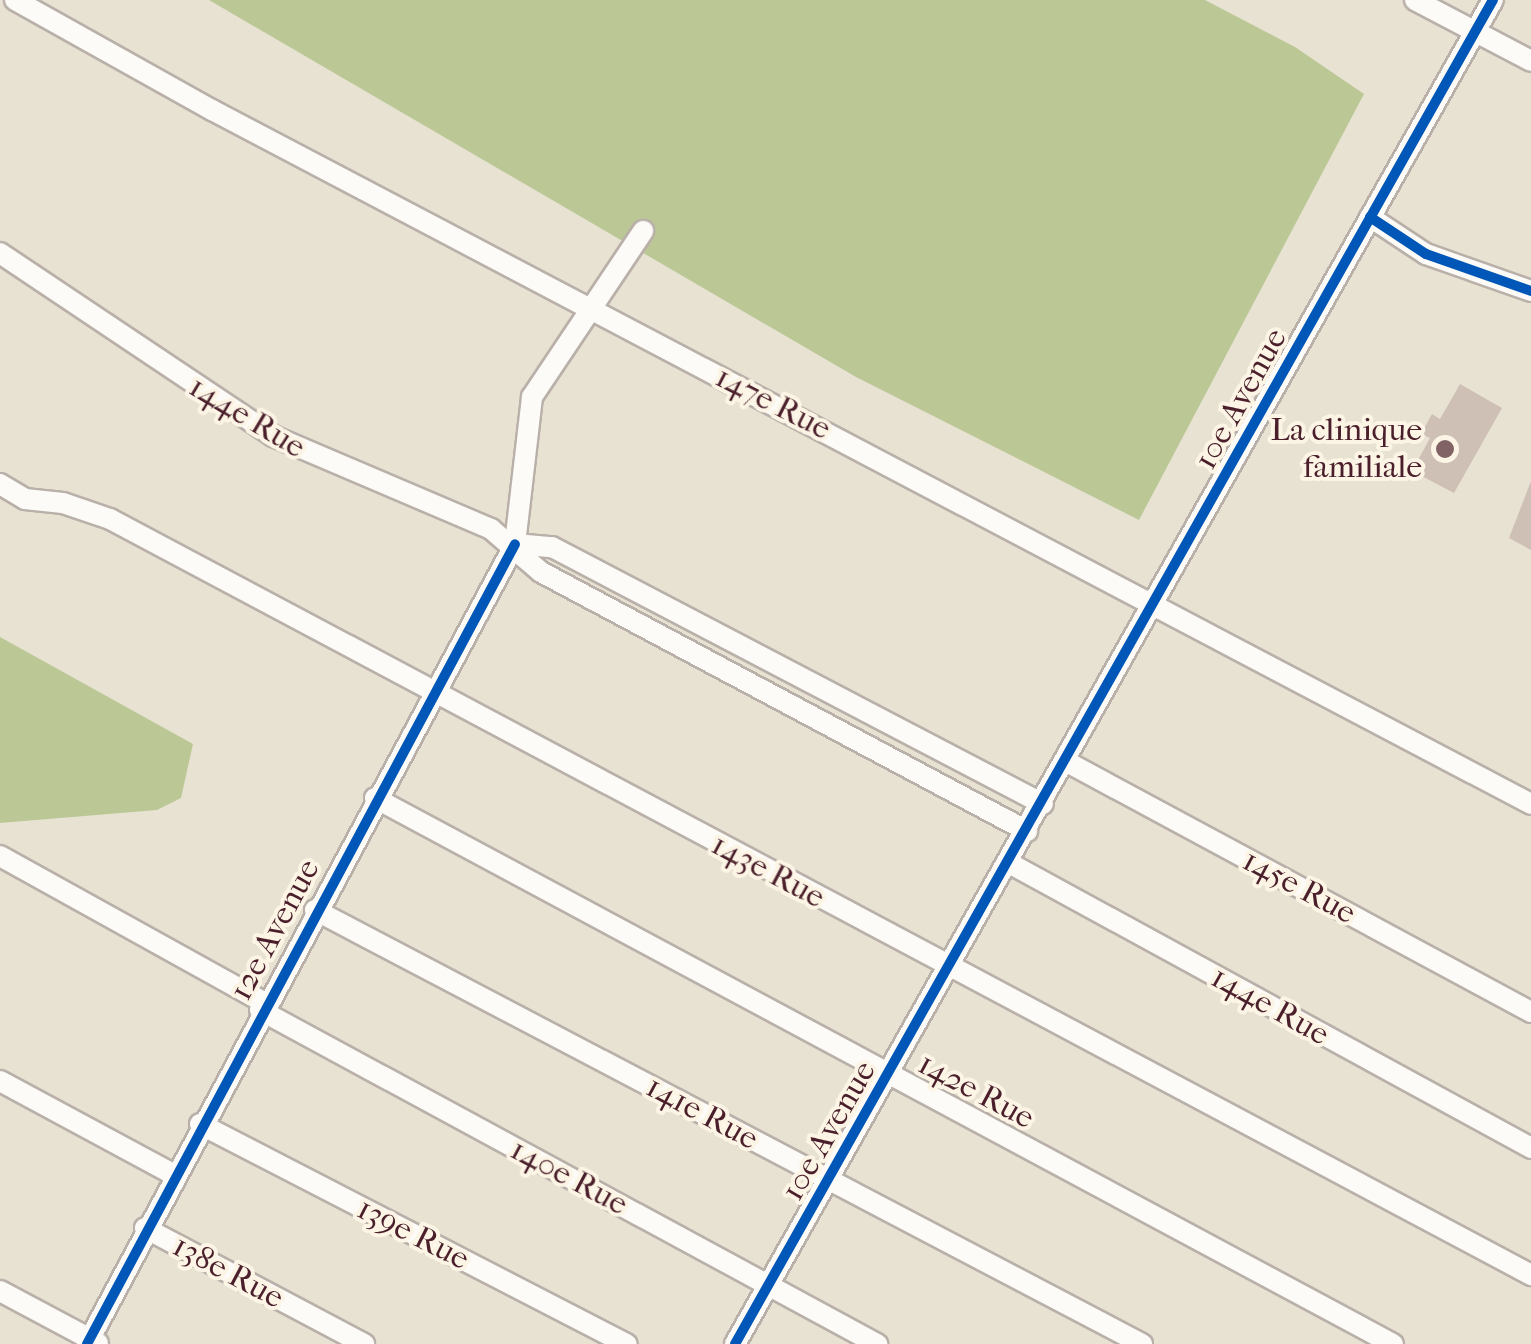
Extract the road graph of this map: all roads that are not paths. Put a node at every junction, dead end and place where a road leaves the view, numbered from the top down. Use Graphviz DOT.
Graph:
graph roads {
  1 [pos="15,0"];
  2 [pos="1415,0"];
  3 [pos="1494,0"];
  4 [pos="1476,32"];
  5 [pos="1531,61"];
  6 [pos="1370,217"];
  7 [pos="643,231"];
  8 [pos="0,252"];
  9 [pos="1531,291"];
  10 [pos="592,312"];
  11 [pos="0,484"];
  12 [pos="514,544"];
  13 [pos="1155,606"];
  14 [pos="435,693"];
  15 [pos="1067,762"];
  16 [pos="375,798"];
  17 [pos="1042,804"];
  18 [pos="1531,804"];
  19 [pos="1026,831"];
  20 [pos="0,856"];
  21 [pos="1010,863"];
  22 [pos="315,910"];
  23 [pos="950,969"];
  24 [pos="262,1006"];
  25 [pos="1531,1012"];
  26 [pos="890,1074"];
  27 [pos="0,1082"];
  28 [pos="200,1124"];
  29 [pos="1531,1148"];
  30 [pos="172,1174"];
  31 [pos="828,1180"];
  32 [pos="145,1228"];
  33 [pos="1531,1275"];
  34 [pos="769,1286"];
  35 [pos="0,1291"];
  36 [pos="92,1342"];
  37 [pos="364,1344"];
  38 [pos="627,1344"];
  39 [pos="735,1344"];
  40 [pos="877,1344"];
  41 [pos="1142,1344"];
  42 [pos="1394,1344"];
  1 -- 10 [label="street, 147e Rue"];
  2 -- 4 [label="street"];
  3 -- 4 [label="street, 10e Avenue"];
  4 -- 5 [label="street"];
  4 -- 6 [label="street, 10e Avenue"];
  6 -- 9 [label="street"];
  6 -- 13 [label="street, 10e Avenue"];
  7 -- 10 [label="street, 12e Avenue"];
  8 -- 12 [label="street, 144e Rue"];
  10 -- 12 [label="street, 12e Avenue"];
  10 -- 13 [label="street, 147e Rue"];
  11 -- 14 [label="street, 143e Rue"];
  12 -- 14 [label="street, 12e Avenue"];
  12 -- 17 [label="street, 144e Rue"];
  12 -- 19 [label="street, 144e Rue"];
  13 -- 15 [label="street, 10e Avenue"];
  13 -- 18 [label="street, 147e Rue"];
  14 -- 16 [label="street, 12e Avenue"];
  14 -- 23 [label="street, 143e Rue"];
  15 -- 17 [label="street, 10e Avenue"];
  15 -- 25 [label="street, 145e Rue"];
  16 -- 22 [label="street, 12e Avenue"];
  16 -- 26 [label="street, 142e Rue"];
  17 -- 19 [label="street, 10e Avenue"];
  19 -- 21 [label="street, 10e Avenue"];
  20 -- 24 [label="street, 140e Rue"];
  21 -- 23 [label="street, 10e Avenue"];
  21 -- 29 [label="street, 144e Rue"];
  22 -- 24 [label="street, 12e Avenue"];
  22 -- 31 [label="street, 141e Rue"];
  23 -- 26 [label="street, 10e Avenue"];
  23 -- 33 [label="street, 143e Rue"];
  24 -- 28 [label="street, 12e Avenue"];
  24 -- 34 [label="street, 140e Rue"];
  26 -- 31 [label="street, 10e Avenue"];
  26 -- 42 [label="street, 142e Rue"];
  27 -- 30 [label="street"];
  28 -- 30 [label="street, 12e Avenue"];
  28 -- 38 [label="street, 139e Rue"];
  30 -- 32 [label="street, 12e Avenue"];
  31 -- 34 [label="street, 10e Avenue"];
  31 -- 41 [label="street, 141e Rue"];
  32 -- 36 [label="street, 12e Avenue"];
  32 -- 37 [label="street, 138e Rue"];
  34 -- 39 [label="street, 10e Avenue"];
  34 -- 40 [label="street, 140e Rue"];
  35 -- 36 [label="street"];
}
